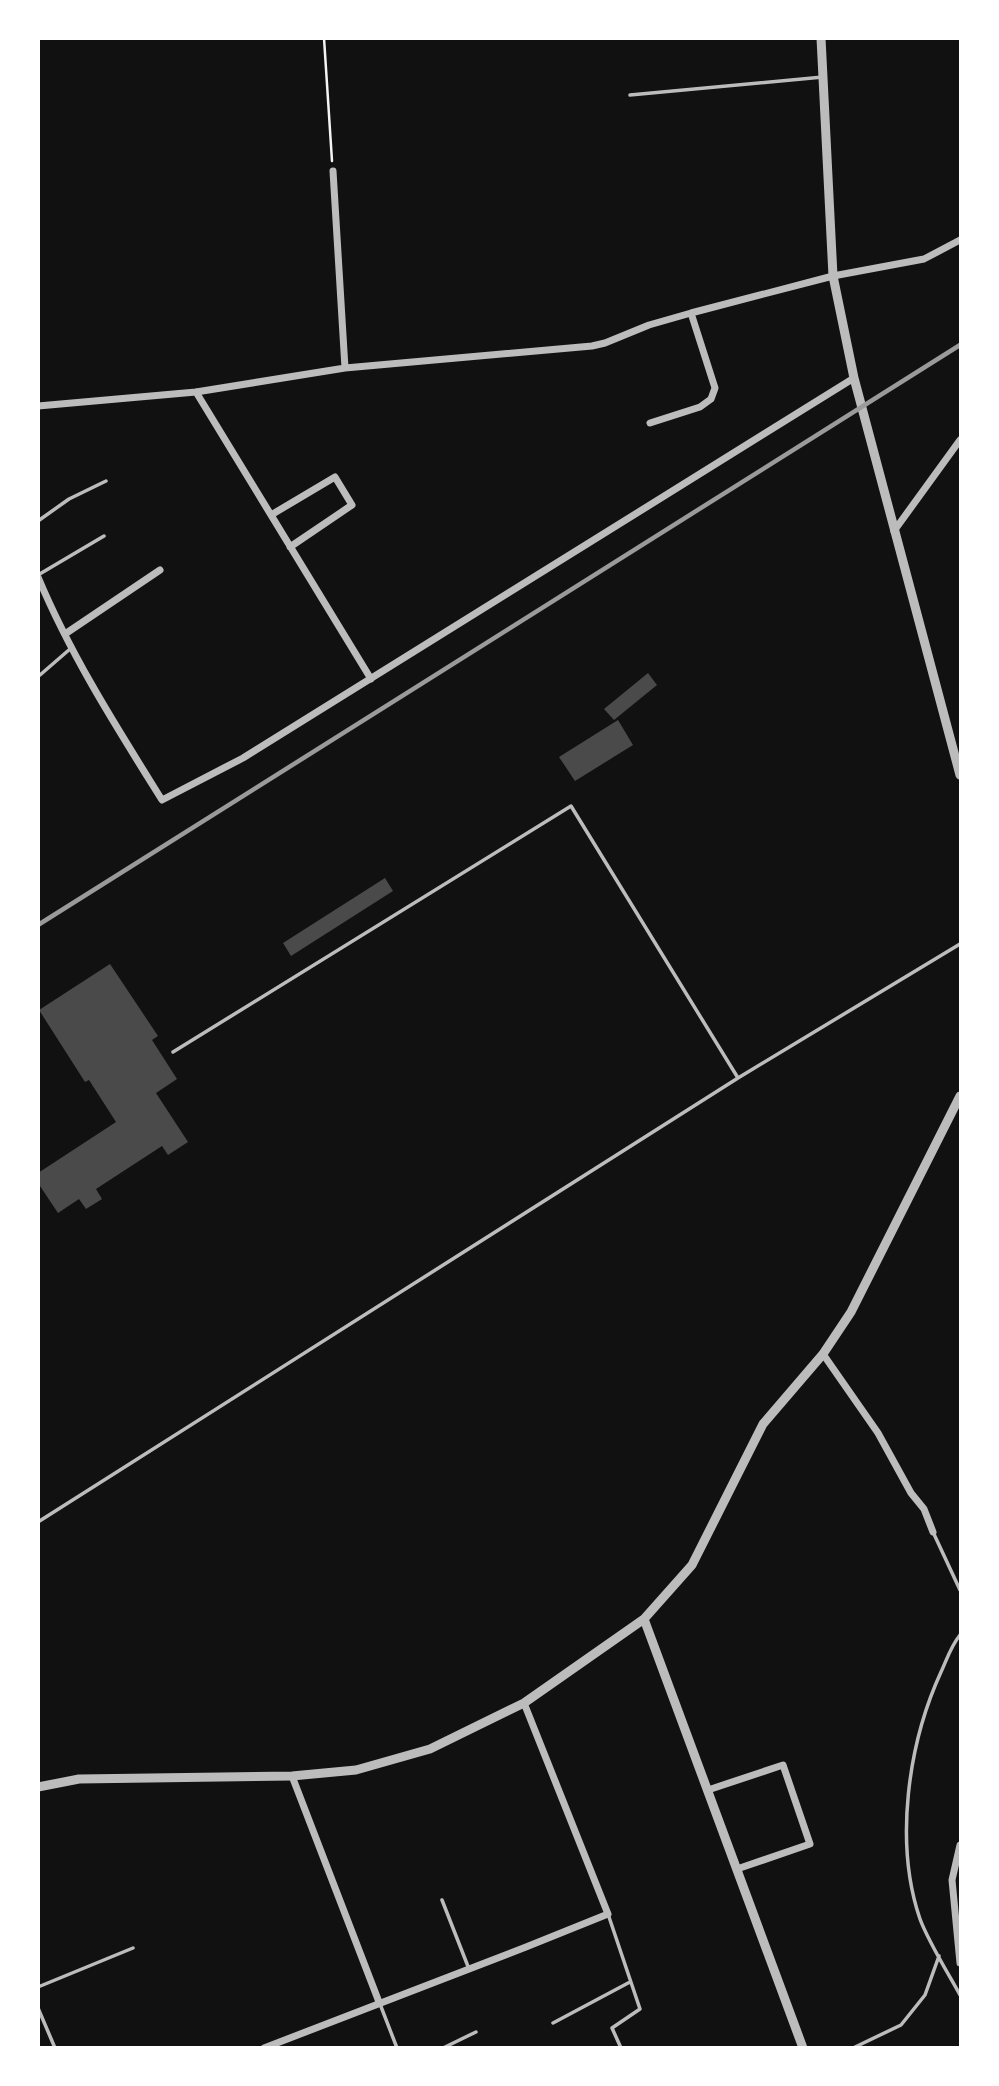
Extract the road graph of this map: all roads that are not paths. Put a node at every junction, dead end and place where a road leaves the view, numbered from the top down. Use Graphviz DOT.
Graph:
graph roads {
  1 [pos="821,38"];
  2 [pos="823,77"];
  3 [pos="630,95"];
  4 [pos="332,171"];
  5 [pos="961,240"];
  6 [pos="833,276"];
  7 [pos="691,313"];
  8 [pos="345,368"];
  9 [pos="854,378"];
  10 [pos="196,392"];
  11 [pos="38,406"];
  12 [pos="650,423"];
  13 [pos="961,440"];
  14 [pos="106,481"];
  15 [pos="271,515"];
  16 [pos="38,521"];
  17 [pos="894,531"];
  18 [pos="104,536"];
  19 [pos="290,547"];
  20 [pos="160,570"];
  21 [pos="38,576"];
  22 [pos="65,634"];
  23 [pos="72,647"];
  24 [pos="40,675"];
  25 [pos="371,679"];
  26 [pos="961,775"];
  27 [pos="961,944"];
  28 [pos="173,1052"];
  29 [pos="738,1078"];
  30 [pos="960,1098"];
  31 [pos="823,1354"];
  32 [pos="38,1522"];
  33 [pos="933,1532"];
  34 [pos="961,1590"];
  35 [pos="644,1619"];
  36 [pos="961,1634"];
  37 [pos="524,1703"];
  38 [pos="292,1776"];
  39 [pos="38,1787"];
  40 [pos="708,1790"];
  41 [pos="961,1845"];
  42 [pos="737,1869"];
  43 [pos="442,1900"];
  44 [pos="608,1914"];
  45 [pos="133,1948"];
  46 [pos="939,1956"];
  47 [pos="961,1962"];
  48 [pos="469,1969"];
  49 [pos="631,1982"];
  50 [pos="38,1987"];
  51 [pos="961,1995"];
  52 [pos="379,2002"];
  53 [pos="38,2008"];
  54 [pos="553,2023"];
  55 [pos="476,2032"];
  56 [pos="54,2048"];
  57 [pos="264,2048"];
  58 [pos="397,2048"];
  59 [pos="443,2048"];
  60 [pos="621,2048"];
  61 [pos="803,2048"];
  62 [pos="853,2048"];
  1 -- 2 [label="street"];
  2 -- 3 [label="lane"];
  2 -- 6 [label="street"];
  4 -- 8 [label="street"];
  5 -- 6 [label="street"];
  6 -- 7 [label="street"];
  6 -- 9 [label="street"];
  7 -- 8 [label="street"];
  7 -- 12 [label="street"];
  8 -- 10 [label="street"];
  9 -- 17 [label="street"];
  9 -- 25 [label="street"];
  10 -- 11 [label="street"];
  10 -- 15 [label="street"];
  13 -- 17 [label="street"];
  14 -- 16 [label="lane"];
  15 -- 19 [label="street"];
  15 -- 19 [label="street"];
  17 -- 26 [label="street"];
  18 -- 21 [label="lane"];
  19 -- 25 [label="street"];
  20 -- 22 [label="street"];
  21 -- 22 [label="street"];
  22 -- 23 [label="street"];
  23 -- 24 [label="lane"];
  23 -- 25 [label="street"];
  27 -- 29 [label="lane"];
  28 -- 29 [label="lane"];
  29 -- 32 [label="lane"];
  30 -- 31 [label="street"];
  31 -- 33 [label="street"];
  31 -- 35 [label="street"];
  33 -- 34 [label="lane"];
  35 -- 37 [label="street"];
  35 -- 40 [label="street"];
  36 -- 46 [label="lane"];
  37 -- 38 [label="street"];
  37 -- 44 [label="street"];
  38 -- 39 [label="street"];
  38 -- 52 [label="street"];
  40 -- 42 [label="street"];
  40 -- 42 [label="street"];
  41 -- 47 [label="street"];
  42 -- 61 [label="street"];
  43 -- 48 [label="lane"];
  44 -- 48 [label="street"];
  44 -- 49 [label="lane"];
  45 -- 50 [label="lane"];
  46 -- 51 [label="lane"];
  46 -- 62 [label="lane"];
  48 -- 52 [label="street"];
  49 -- 54 [label="lane"];
  49 -- 60 [label="lane"];
  52 -- 57 [label="street"];
  52 -- 58 [label="lane"];
  53 -- 56 [label="lane"];
  55 -- 59 [label="lane"];
}
